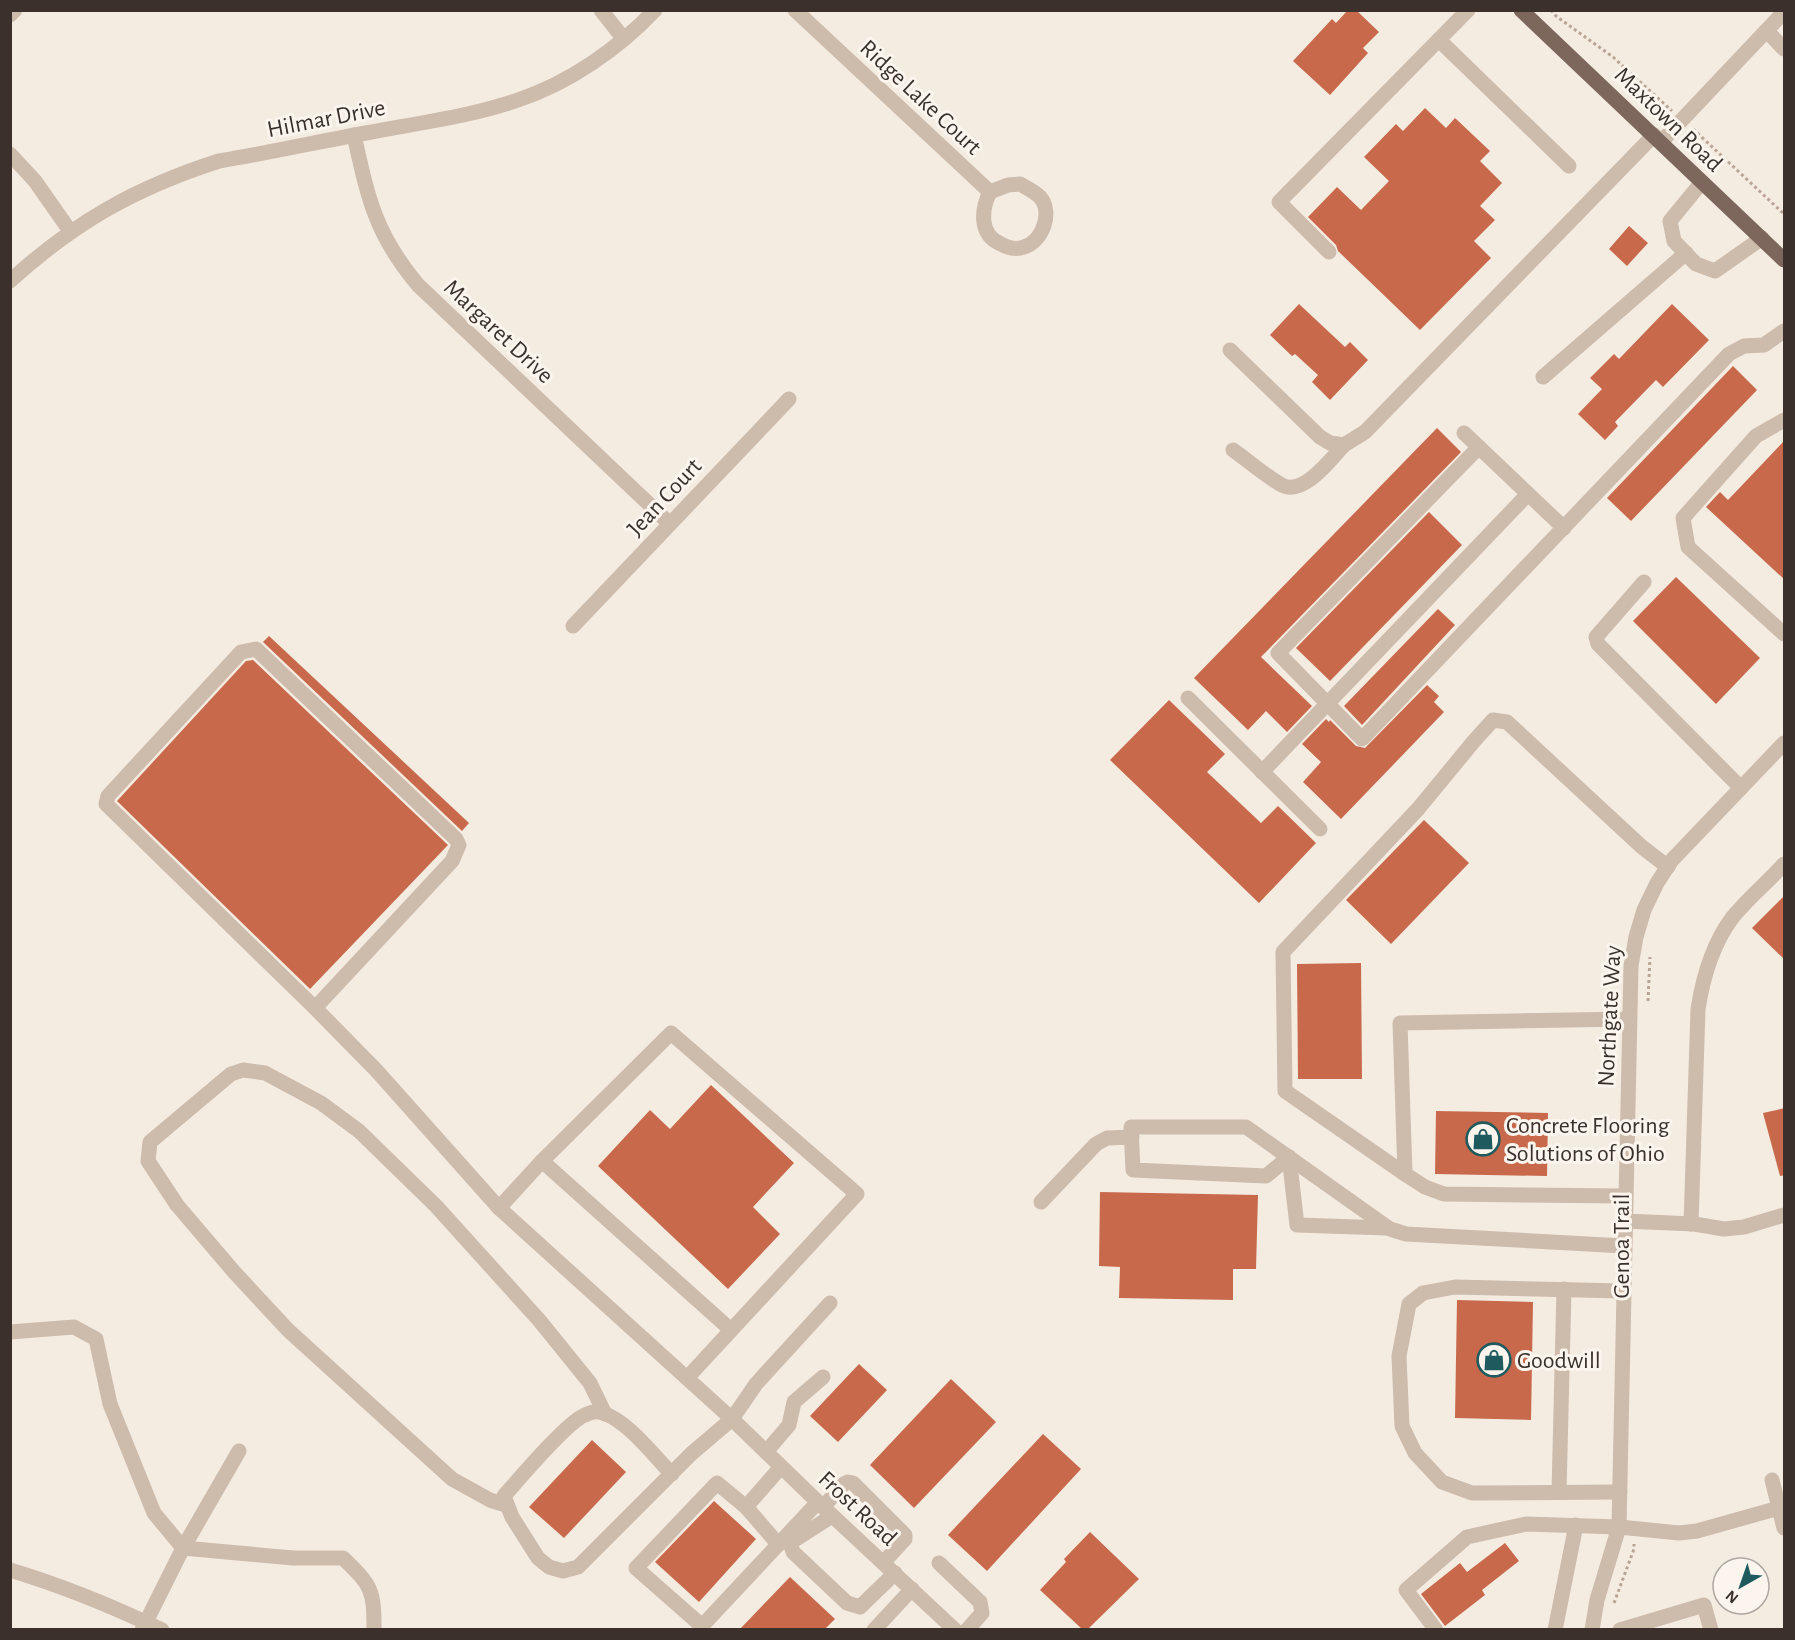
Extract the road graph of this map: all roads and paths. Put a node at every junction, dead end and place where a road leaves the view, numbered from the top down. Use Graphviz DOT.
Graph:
graph roads {
  1 [pos="15,10"];
  2 [pos="601,10"];
  3 [pos="654,10"];
  4 [pos="795,10"];
  5 [pos="1468,10"];
  6 [pos="1521,10"];
  7 [pos="1785,12"];
  8 [pos="10,15"];
  9 [pos="1767,31"];
  10 [pos="623,38"];
  11 [pos="1439,40"];
  12 [pos="1785,49"];
  13 [pos="354,135"];
  14 [pos="1657,139"];
  15 [pos="10,154"];
  16 [pos="1569,166"];
  17 [pos="1702,182"];
  18 [pos="990,192"];
  19 [pos="70,231"];
  20 [pos="1762,238"];
  21 [pos="1329,252"];
  22 [pos="1686,253"];
  23 [pos="1785,260"];
  24 [pos="10,281"];
  25 [pos="1785,331"];
  26 [pos="1230,350"];
  27 [pos="1543,377"];
  28 [pos="789,399"];
  29 [pos="1785,420"];
  30 [pos="1464,433"];
  31 [pos="1344,446"];
  32 [pos="1479,447"];
  33 [pos="1233,450"];
  34 [pos="1528,494"];
  35 [pos="670,524"];
  36 [pos="1564,528"];
  37 [pos="1644,582"];
  38 [pos="573,627"];
  39 [pos="1785,634"];
  40 [pos="1188,698"];
  41 [pos="1328,704"];
  42 [pos="1785,743"];
  43 [pos="1262,772"];
  44 [pos="1741,788"];
  45 [pos="1320,829"];
  46 [pos="1785,864"];
  47 [pos="1668,867"];
  48 [pos="1650,953"];
  49 [pos="315,1008"];
  50 [pos="1647,1012"];
  51 [pos="1629,1018"];
  52 [pos="1132,1137"];
  53 [pos="1288,1158"];
  54 [pos="542,1161"];
  55 [pos="1405,1174"];
  56 [pos="1625,1196"];
  57 [pos="1041,1202"];
  58 [pos="499,1208"];
  59 [pos="1785,1215"];
  60 [pos="1624,1221"];
  61 [pos="1691,1224"];
  62 [pos="1390,1228"];
  63 [pos="1624,1246"];
  64 [pos="1564,1289"];
  65 [pos="1623,1291"];
  66 [pos="830,1303"];
  67 [pos="731,1330"];
  68 [pos="10,1332"];
  69 [pos="822,1377"];
  70 [pos="687,1378"];
  71 [pos="605,1414"];
  72 [pos="732,1419"];
  73 [pos="239,1451"];
  74 [pos="766,1452"];
  75 [pos="781,1467"];
  76 [pos="672,1474"];
  77 [pos="1772,1480"];
  78 [pos="1560,1492"];
  79 [pos="1620,1492"];
  80 [pos="506,1505"];
  81 [pos="746,1507"];
  82 [pos="824,1508"];
  83 [pos="1779,1508"];
  84 [pos="1576,1525"];
  85 [pos="1619,1527"];
  86 [pos="1785,1528"];
  87 [pos="1635,1529"];
  88 [pos="778,1544"];
  89 [pos="183,1548"];
  90 [pos="939,1563"];
  91 [pos="889,1568"];
  92 [pos="10,1570"];
  93 [pos="912,1589"];
  94 [pos="1614,1605"];
  95 [pos="143,1625"];
  96 [pos="1630,1628"];
  97 [pos="162,1629"];
  98 [pos="374,1629"];
  99 [pos="874,1629"];
  100 [pos="955,1629"];
  101 [pos="967,1629"];
  102 [pos="1436,1629"];
  103 [pos="1555,1629"];
  104 [pos="1592,1629"];
  105 [pos="1711,1629"];
  1 -- 8 [label="street"];
  2 -- 10 [label="street"];
  3 -- 10 [label="street, Hilmar Drive"];
  4 -- 18 [label="street, Ridge Lake Court"];
  5 -- 11 [label="street"];
  6 -- 14 [label="main road, Maxtown Road"];
  7 -- 9 [label="street"];
  9 -- 12 [label="street"];
  9 -- 14 [label="street"];
  10 -- 13 [label="street, Hilmar Drive"];
  11 -- 16 [label="street"];
  11 -- 21 [label="street"];
  13 -- 19 [label="street, Hilmar Drive"];
  13 -- 35 [label="street, Margaret Drive"];
  14 -- 17 [label="main road, Maxtown Road"];
  14 -- 31 [label="street"];
  15 -- 19 [label="street"];
  17 -- 20 [label="main road, Maxtown Road"];
  17 -- 22 [label="street"];
  18 -- 18 [label="street"];
  19 -- 24 [label="street, Hilmar Drive"];
  20 -- 22 [label="street"];
  20 -- 23 [label="main road, Maxtown Road"];
  22 -- 27 [label="street"];
  25 -- 36 [label="street"];
  26 -- 31 [label="street"];
  28 -- 35 [label="street, Jean Court"];
  29 -- 39 [label="street"];
  30 -- 32 [label="street"];
  31 -- 33 [label="street"];
  32 -- 34 [label="street"];
  32 -- 41 [label="street"];
  34 -- 36 [label="street"];
  34 -- 41 [label="street"];
  35 -- 38 [label="street, Jean Court"];
  36 -- 41 [label="street"];
  37 -- 44 [label="street"];
  40 -- 43 [label="street"];
  41 -- 43 [label="street"];
  42 -- 44 [label="street, Northgate Way"];
  43 -- 45 [label="street"];
  44 -- 47 [label="street, Northgate Way"];
  46 -- 61 [label="street"];
  47 -- 51 [label="street, Northgate Way"];
  47 -- 55 [label="street"];
  48 -- 50 [label="path"];
  49 -- 49 [label="street, Frost Road"];
  49 -- 58 [label="street, Frost Road"];
  51 -- 55 [label="street"];
  51 -- 56 [label="street, Northgate Way"];
  52 -- 53 [label="street"];
  52 -- 53 [label="street"];
  52 -- 57 [label="street"];
  53 -- 62 [label="street"];
  53 -- 62 [label="street"];
  54 -- 58 [label="street"];
  54 -- 67 [label="street"];
  54 -- 67 [label="street"];
  55 -- 56 [label="street"];
  56 -- 60 [label="street, Northgate Way"];
  58 -- 70 [label="street, Frost Road"];
  59 -- 61 [label="street"];
  60 -- 61 [label="street"];
  60 -- 63 [label="street, Northgate Way"];
  62 -- 63 [label="street"];
  63 -- 65 [label="street, Northgate Way"];
  64 -- 65 [label="street"];
  64 -- 78 [label="street"];
  64 -- 78 [label="street"];
  65 -- 79 [label="street, Northgate Way"];
  66 -- 72 [label="street"];
  67 -- 70 [label="street"];
  68 -- 89 [label="street"];
  69 -- 74 [label="street"];
  70 -- 72 [label="street, Frost Road"];
  71 -- 76 [label="street"];
  71 -- 80 [label="street"];
  71 -- 80 [label="street"];
  72 -- 74 [label="street, Frost Road"];
  72 -- 76 [label="street"];
  73 -- 89 [label="street"];
  74 -- 75 [label="street, Frost Road"];
  75 -- 81 [label="street"];
  75 -- 82 [label="street, Frost Road"];
  76 -- 80 [label="street"];
  77 -- 83 [label="street"];
  78 -- 79 [label="street"];
  79 -- 85 [label="street, Northgate Way"];
  81 -- 88 [label="street"];
  81 -- 88 [label="street"];
  82 -- 88 [label="street"];
  82 -- 91 [label="street, Frost Road"];
  82 -- 91 [label="street"];
  82 -- 91 [label="street"];
  83 -- 86 [label="street"];
  83 -- 87 [label="street"];
  84 -- 85 [label="street"];
  84 -- 102 [label="street"];
  84 -- 103 [label="street"];
  85 -- 87 [label="street"];
  85 -- 104 [label="street, Northgate Way"];
  87 -- 94 [label="path"];
  89 -- 95 [label="street"];
  89 -- 98 [label="street"];
  90 -- 101 [label="street"];
  91 -- 93 [label="street, Frost Road"];
  92 -- 95 [label="street"];
  93 -- 99 [label="street"];
  93 -- 100 [label="street, Frost Road"];
  95 -- 97 [label="street"];
  96 -- 105 [label="street"];
}
